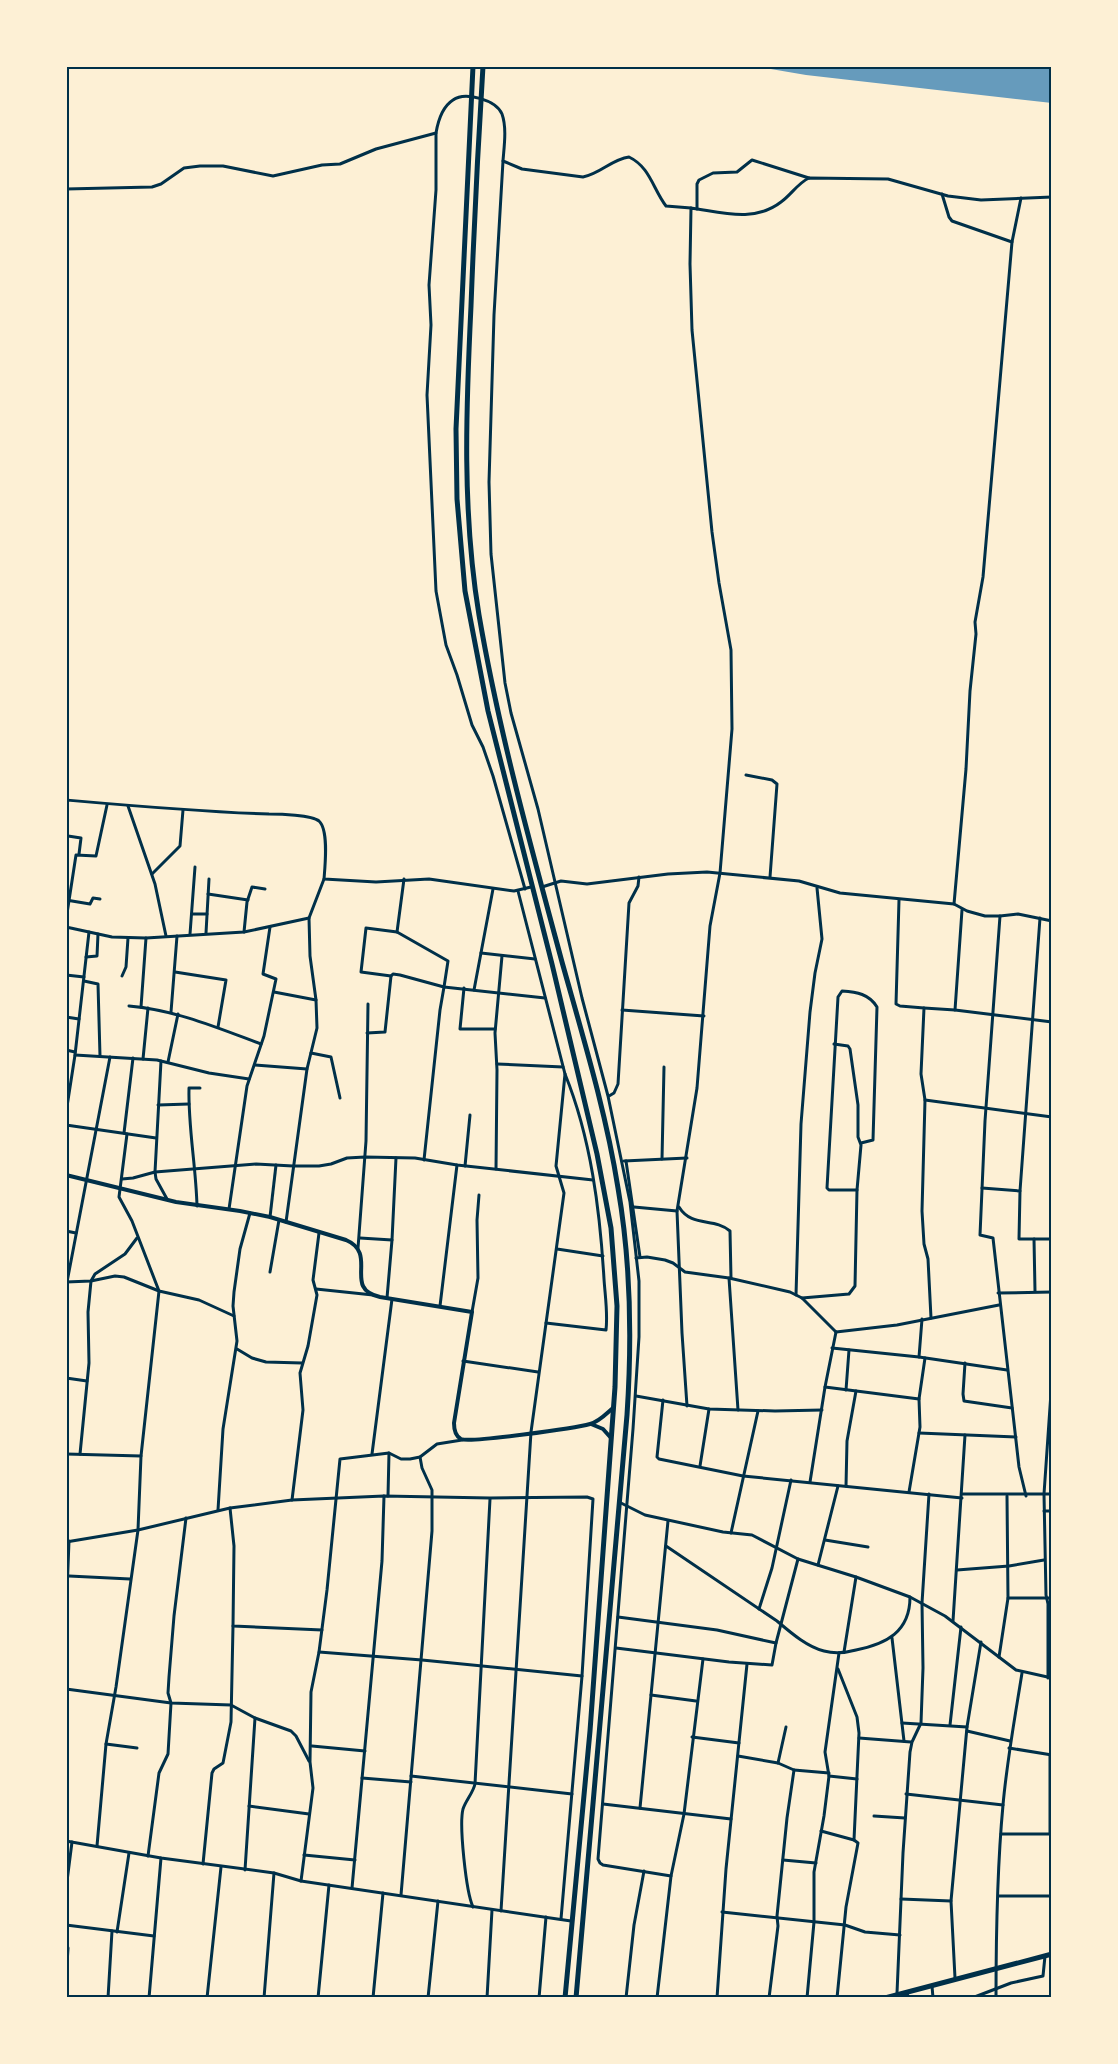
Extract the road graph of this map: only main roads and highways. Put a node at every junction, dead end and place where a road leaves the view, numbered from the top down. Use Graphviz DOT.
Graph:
graph roads {
  1 [pos="473,66"];
  2 [pos="483,66"];
  3 [pos="626,1251"];
  4 [pos="613,1252"];
  5 [pos="577,1870"];
  6 [pos="588,1871"];
  7 [pos="1052,1954"];
  8 [pos="908,1995"];
  9 [pos="565,1998"];
  10 [pos="576,1998"];
  11 [pos="885,1998"];
  1 -- 4 [label="highway"];
  2 -- 3 [label="highway"];
  3 -- 4 [label="highway"];
  3 -- 6 [label="highway"];
  4 -- 5 [label="highway"];
  5 -- 6 [label="highway"];
  5 -- 9 [label="highway"];
  6 -- 10 [label="highway"];
  7 -- 8 [label="highway"];
  8 -- 11 [label="highway"];
}
